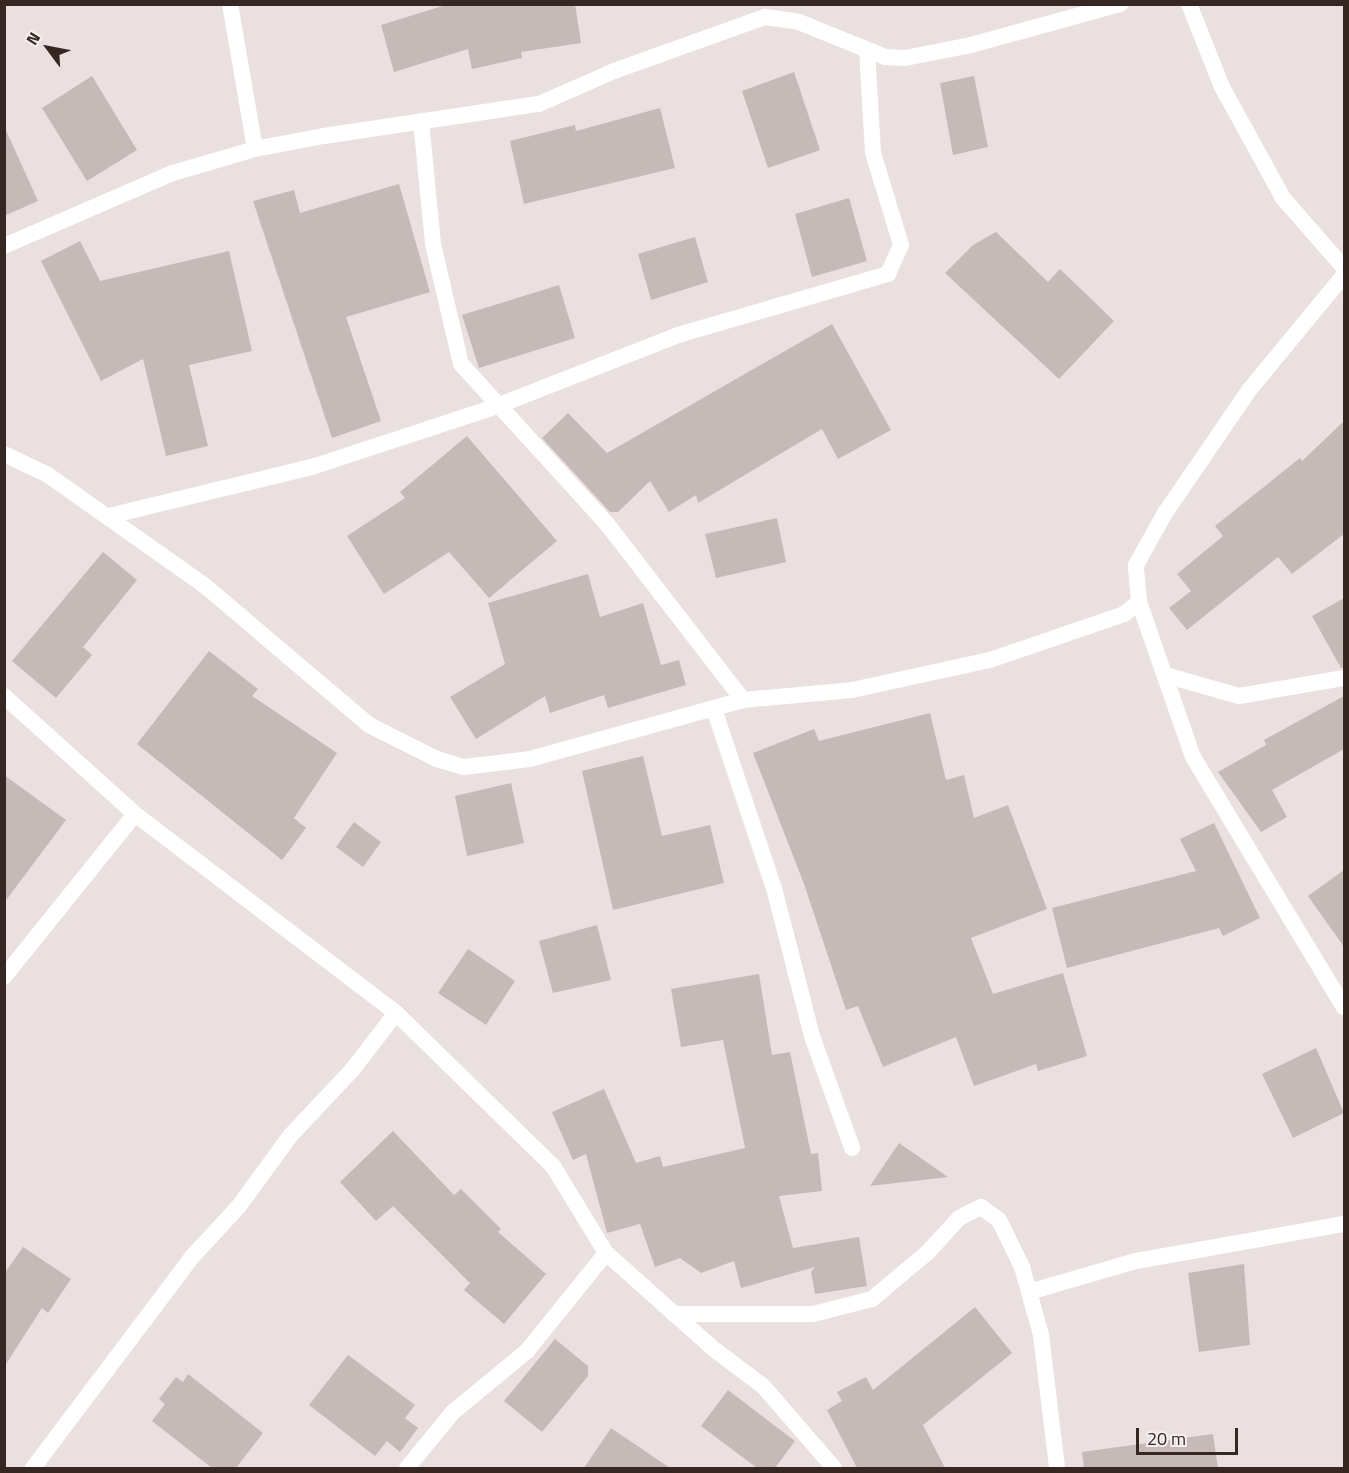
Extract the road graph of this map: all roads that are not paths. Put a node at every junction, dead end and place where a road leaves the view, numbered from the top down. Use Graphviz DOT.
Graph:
graph roads {
  1 [pos="230,4"];
  2 [pos="1120,4"];
  3 [pos="1189,4"];
  4 [pos="867,50"];
  5 [pos="421,121"];
  6 [pos="255,149"];
  7 [pos="4,246"];
  8 [pos="1344,268"];
  9 [pos="1344,275"];
  10 [pos="496,406"];
  11 [pos="4,454"];
  12 [pos="109,516"];
  13 [pos="1139,602"];
  14 [pos="1165,675"];
  15 [pos="1344,678"];
  16 [pos="4,696"];
  17 [pos="743,700"];
  18 [pos="714,709"];
  19 [pos="135,814"];
  20 [pos="4,977"];
  21 [pos="1344,1007"];
  22 [pos="396,1013"];
  23 [pos="852,1148"];
  24 [pos="1344,1224"];
  25 [pos="606,1253"];
  26 [pos="1029,1292"];
  27 [pos="674,1314"];
  28 [pos="33,1468"];
  29 [pos="407,1468"];
  30 [pos="834,1468"];
  31 [pos="1057,1468"];
  1 -- 6 [label="street"];
  2 -- 4 [label="street"];
  3 -- 8 [label="street"];
  4 -- 5 [label="street"];
  4 -- 10 [label="street"];
  5 -- 6 [label="street"];
  5 -- 10 [label="street"];
  6 -- 7 [label="street"];
  9 -- 13 [label="street"];
  10 -- 12 [label="street"];
  10 -- 17 [label="street"];
  11 -- 12 [label="street"];
  12 -- 18 [label="street"];
  13 -- 14 [label="street"];
  13 -- 17 [label="street"];
  14 -- 15 [label="street"];
  14 -- 21 [label="street"];
  16 -- 19 [label="street"];
  17 -- 18 [label="street"];
  18 -- 23 [label="street"];
  19 -- 20 [label="street"];
  19 -- 22 [label="street"];
  22 -- 25 [label="street"];
  22 -- 28 [label="street"];
  24 -- 26 [label="street"];
  25 -- 27 [label="street"];
  25 -- 29 [label="street"];
  26 -- 27 [label="street"];
  26 -- 31 [label="street"];
  27 -- 30 [label="street"];
}
